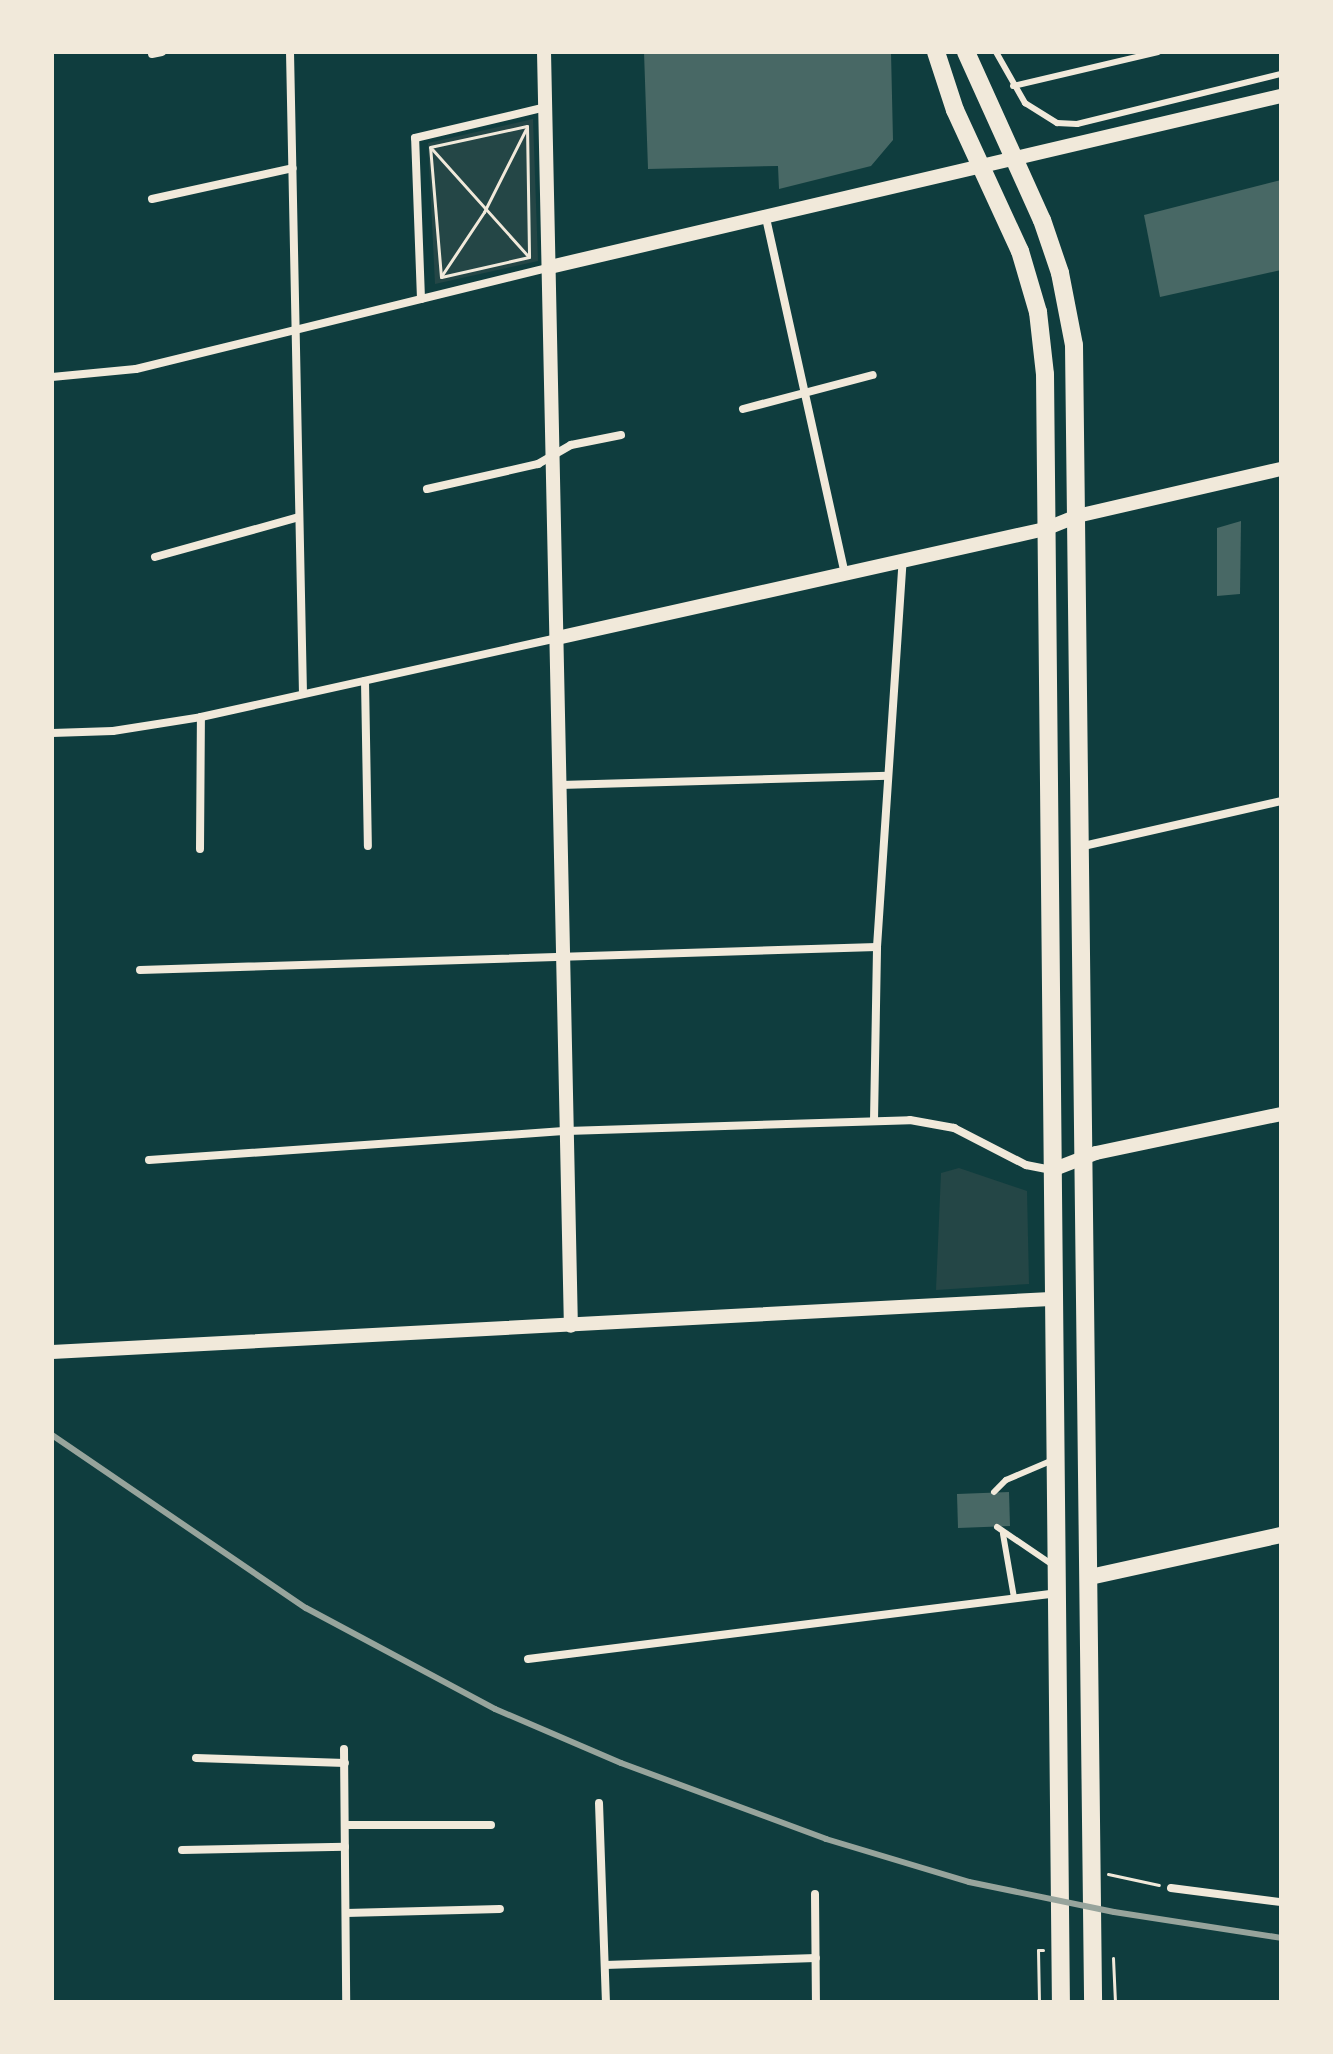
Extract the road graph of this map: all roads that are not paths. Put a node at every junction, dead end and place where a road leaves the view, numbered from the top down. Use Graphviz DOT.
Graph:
graph roads {
  1 [pos="290,52"];
  2 [pos="544,52"];
  3 [pos="936,52"];
  4 [pos="966,52"];
  5 [pos="996,52"];
  6 [pos="1158,52"];
  7 [pos="1281,74"];
  8 [pos="1013,86"];
  9 [pos="1281,96"];
  10 [pos="546,107"];
  11 [pos="1017,160"];
  12 [pos="293,168"];
  13 [pos="984,168"];
  14 [pos="152,199"];
  15 [pos="766,218"];
  16 [pos="550,267"];
  17 [pos="421,299"];
  18 [pos="297,330"];
  19 [pos="873,375"];
  20 [pos="52,377"];
  21 [pos="802,393"];
  22 [pos="743,409"];
  23 [pos="621,435"];
  24 [pos="553,454"];
  25 [pos="1281,469"];
  26 [pos="427,489"];
  27 [pos="1077,516"];
  28 [pos="299,517"];
  29 [pos="1045,529"];
  30 [pos="155,557"];
  31 [pos="903,559"];
  32 [pos="845,573"];
  33 [pos="557,638"];
  34 [pos="365,681"];
  35 [pos="303,693"];
  36 [pos="201,717"];
  37 [pos="52,733"];
  38 [pos="888,776"];
  39 [pos="560,785"];
  40 [pos="1281,801"];
  41 [pos="368,846"];
  42 [pos="1078,847"];
  43 [pos="200,849"];
  44 [pos="877,947"];
  45 [pos="564,957"];
  46 [pos="140,970"];
  47 [pos="1281,1114"];
  48 [pos="874,1121"];
  49 [pos="567,1131"];
  50 [pos="1080,1158"];
  51 [pos="149,1160"];
  52 [pos="1052,1170"];
  53 [pos="1051,1299"];
  54 [pos="571,1326"];
  55 [pos="1083,1339"];
  56 [pos="52,1352"];
  57 [pos="1056,1458"];
  58 [pos="994,1492"];
  59 [pos="997,1527"];
  60 [pos="1003,1534"];
  61 [pos="1281,1535"];
  62 [pos="1056,1538"];
  63 [pos="1057,1568"];
  64 [pos="1090,1577"];
  65 [pos="1059,1593"];
  66 [pos="1014,1598"];
  67 [pos="528,1659"];
  68 [pos="344,1749"];
  69 [pos="196,1758"];
  70 [pos="345,1763"];
  71 [pos="599,1803"];
  72 [pos="345,1825"];
  73 [pos="491,1825"];
  74 [pos="345,1847"];
  75 [pos="182,1850"];
  76 [pos="1171,1888"];
  77 [pos="815,1894"];
  78 [pos="1281,1902"];
  79 [pos="500,1909"];
  80 [pos="346,1913"];
  81 [pos="816,1958"];
  82 [pos="605,1965"];
  83 [pos="346,2002"];
  84 [pos="606,2002"];
  85 [pos="816,2002"];
  86 [pos="1061,2002"];
  87 [pos="1093,2002"];
  1 -- 12 [label="street"];
  2 -- 10 [label="street"];
  3 -- 13 [label="main road"];
  4 -- 11 [label="main road"];
  5 -- 8 [label="lane"];
  6 -- 8 [label="lane"];
  7 -- 8 [label="lane"];
  9 -- 11 [label="street"];
  10 -- 16 [label="street"];
  10 -- 17 [label="street"];
  11 -- 13 [label="street"];
  11 -- 27 [label="main road"];
  12 -- 14 [label="street"];
  12 -- 18 [label="street"];
  13 -- 15 [label="street"];
  13 -- 29 [label="main road"];
  15 -- 16 [label="street"];
  15 -- 21 [label="street"];
  16 -- 17 [label="street"];
  16 -- 24 [label="street"];
  17 -- 18 [label="street"];
  18 -- 20 [label="street"];
  18 -- 28 [label="street"];
  19 -- 21 [label="street"];
  21 -- 22 [label="street"];
  21 -- 32 [label="street"];
  23 -- 24 [label="street"];
  24 -- 26 [label="street"];
  24 -- 33 [label="street"];
  25 -- 27 [label="street"];
  27 -- 29 [label="street"];
  27 -- 42 [label="main road"];
  28 -- 30 [label="street"];
  28 -- 35 [label="street"];
  29 -- 31 [label="street"];
  29 -- 52 [label="main road"];
  31 -- 32 [label="street"];
  31 -- 38 [label="street"];
  32 -- 33 [label="street"];
  33 -- 34 [label="street"];
  33 -- 39 [label="street"];
  34 -- 35 [label="street"];
  34 -- 41 [label="street"];
  35 -- 36 [label="street"];
  36 -- 37 [label="street"];
  36 -- 43 [label="street"];
  38 -- 39 [label="street"];
  38 -- 44 [label="street"];
  39 -- 45 [label="street"];
  40 -- 42 [label="street"];
  42 -- 50 [label="main road"];
  44 -- 45 [label="street"];
  44 -- 48 [label="street"];
  45 -- 46 [label="street"];
  45 -- 49 [label="street"];
  47 -- 50 [label="street"];
  48 -- 49 [label="street"];
  48 -- 52 [label="street"];
  49 -- 51 [label="street"];
  49 -- 54 [label="street"];
  50 -- 52 [label="street"];
  50 -- 55 [label="main road"];
  52 -- 53 [label="main road"];
  53 -- 54 [label="street"];
  53 -- 55 [label="main road"];
  53 -- 57 [label="main road"];
  54 -- 56 [label="street"];
  55 -- 64 [label="main road"];
  57 -- 58 [label="lane"];
  57 -- 62 [label="main road"];
  59 -- 60 [label="lane"];
  60 -- 63 [label="lane"];
  60 -- 66 [label="lane"];
  61 -- 64 [label="main road"];
  62 -- 63 [label="main road"];
  62 -- 64 [label="main road"];
  63 -- 65 [label="main road"];
  64 -- 87 [label="main road"];
  65 -- 66 [label="street"];
  65 -- 86 [label="main road"];
  66 -- 67 [label="street"];
  68 -- 70 [label="street"];
  69 -- 70 [label="street"];
  70 -- 72 [label="street"];
  71 -- 82 [label="street"];
  72 -- 73 [label="street"];
  72 -- 74 [label="street"];
  74 -- 75 [label="street"];
  74 -- 80 [label="street"];
  76 -- 78 [label="street"];
  77 -- 81 [label="street"];
  79 -- 80 [label="street"];
  80 -- 83 [label="street"];
  81 -- 82 [label="street"];
  81 -- 85 [label="street"];
  82 -- 84 [label="street"];
}
